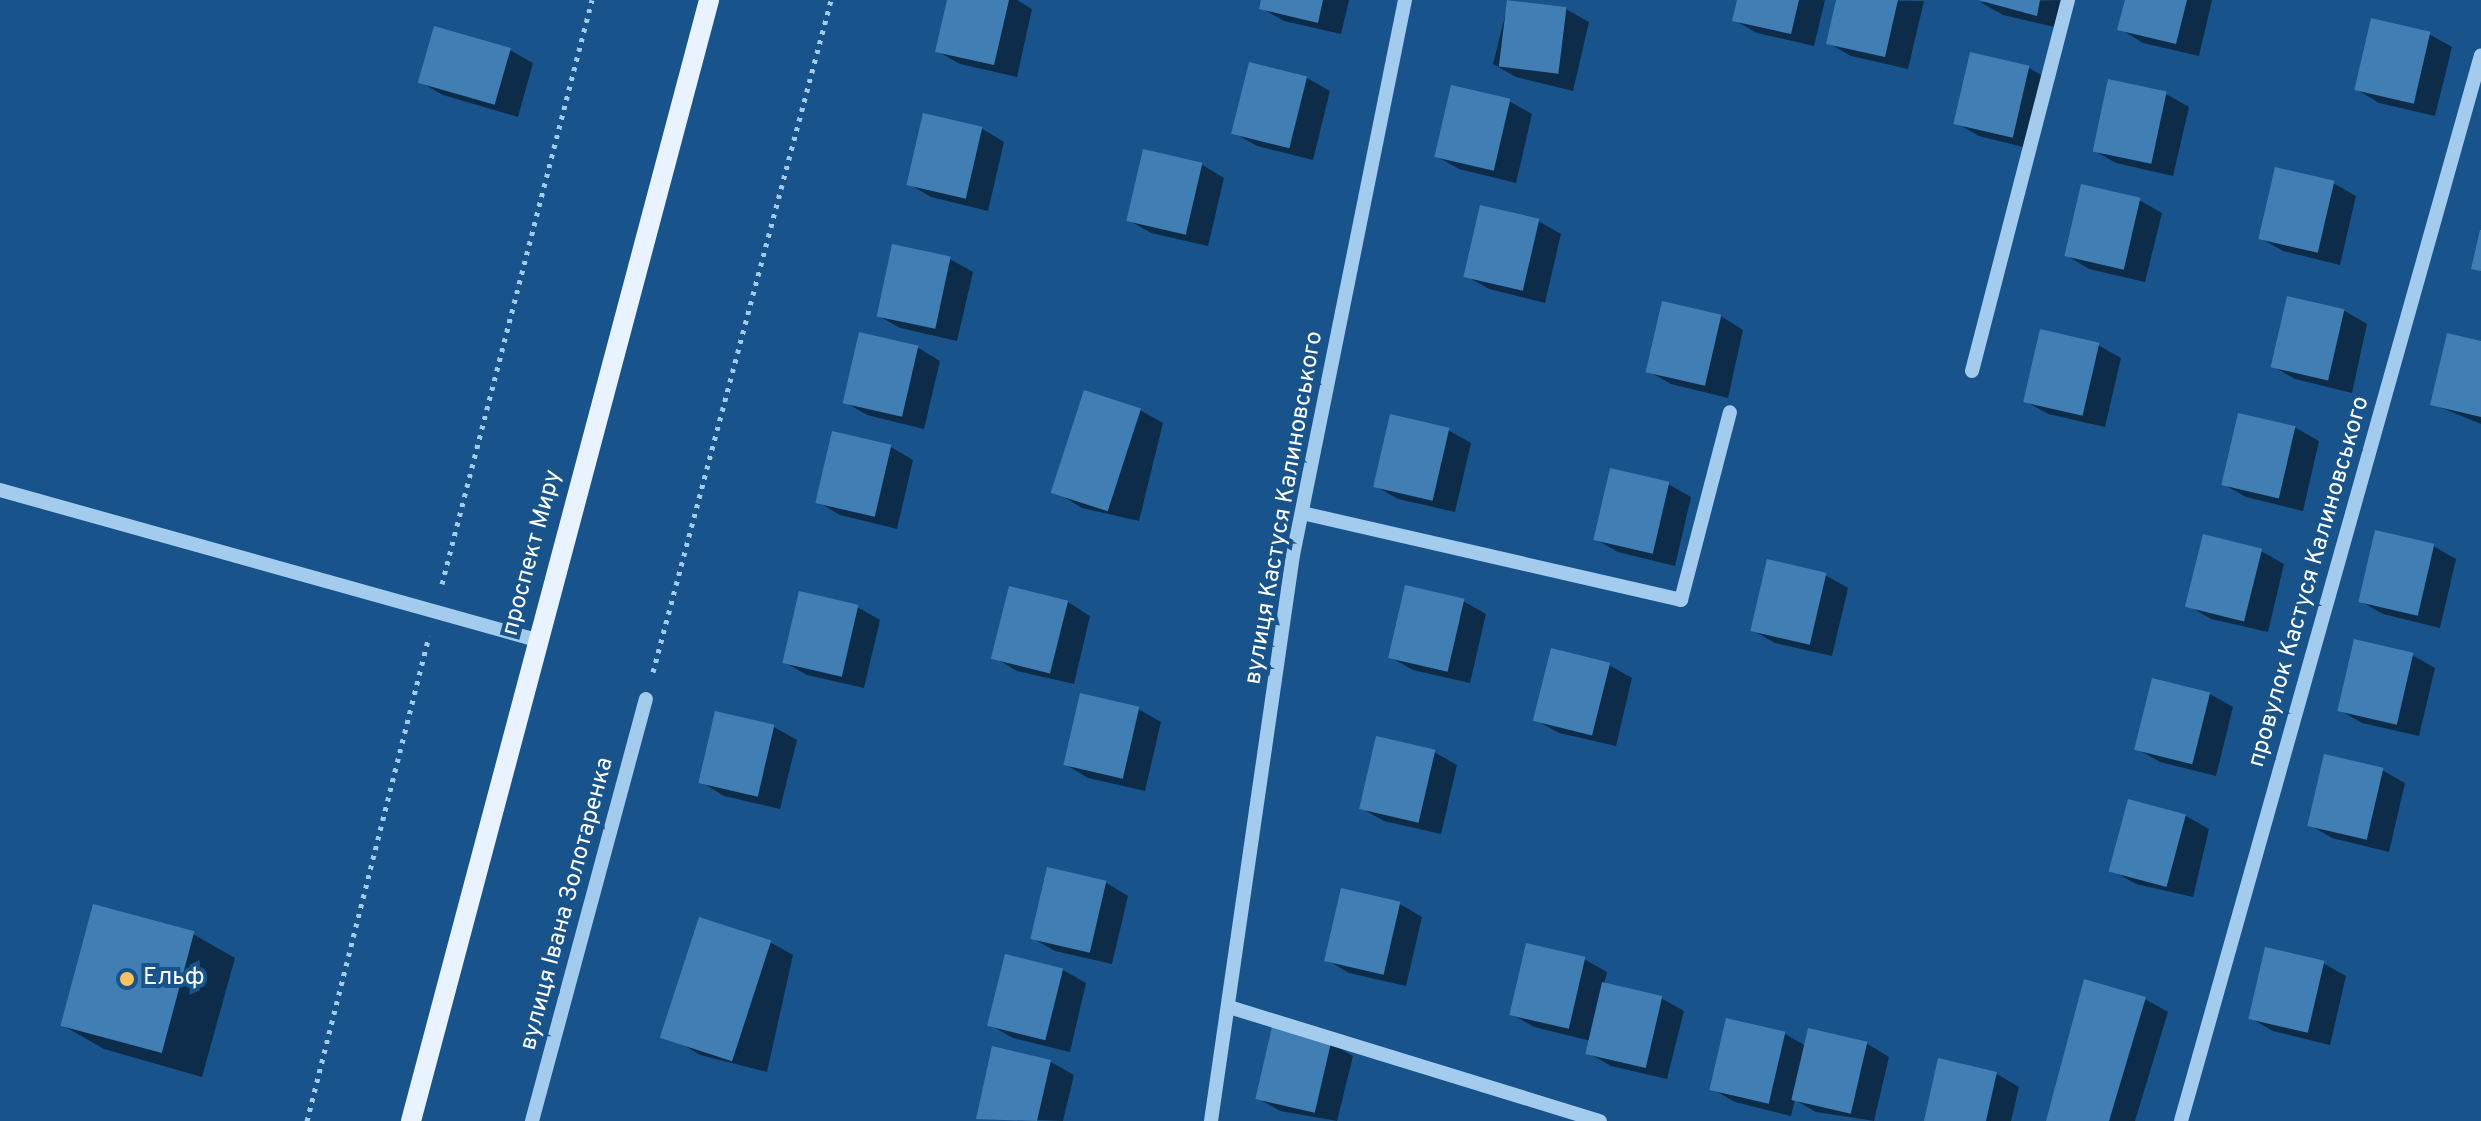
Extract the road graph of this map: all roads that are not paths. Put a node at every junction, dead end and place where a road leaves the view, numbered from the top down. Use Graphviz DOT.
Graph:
graph roads {
  1 [pos="709,0"];
  2 [pos="1405,0"];
  3 [pos="2068,0"];
  4 [pos="2481,55"];
  5 [pos="1972,371"];
  6 [pos="1730,412"];
  7 [pos="0,490"];
  8 [pos="1302,513"];
  9 [pos="537,640"];
  10 [pos="646,699"];
  11 [pos="1229,1007"];
  12 [pos="411,1121"];
  13 [pos="532,1121"];
  14 [pos="1211,1121"];
  15 [pos="1600,1121"];
  16 [pos="2181,1121"];
  1 -- 9 [label="main road, проспект Миру"];
  2 -- 8 [label="street, вулиця Кастуся Калиновського"];
  3 -- 5 [label="street"];
  4 -- 16 [label="street, провулок Кастуся Калиновського"];
  6 -- 8 [label="street"];
  7 -- 9 [label="street"];
  8 -- 11 [label="street, вулиця Кастуся Калиновського"];
  9 -- 12 [label="main road, проспект Миру"];
  10 -- 13 [label="street, вулиця Івана Золотаренка"];
  11 -- 14 [label="street, вулиця Кастуся Калиновського"];
  11 -- 15 [label="street"];
}
